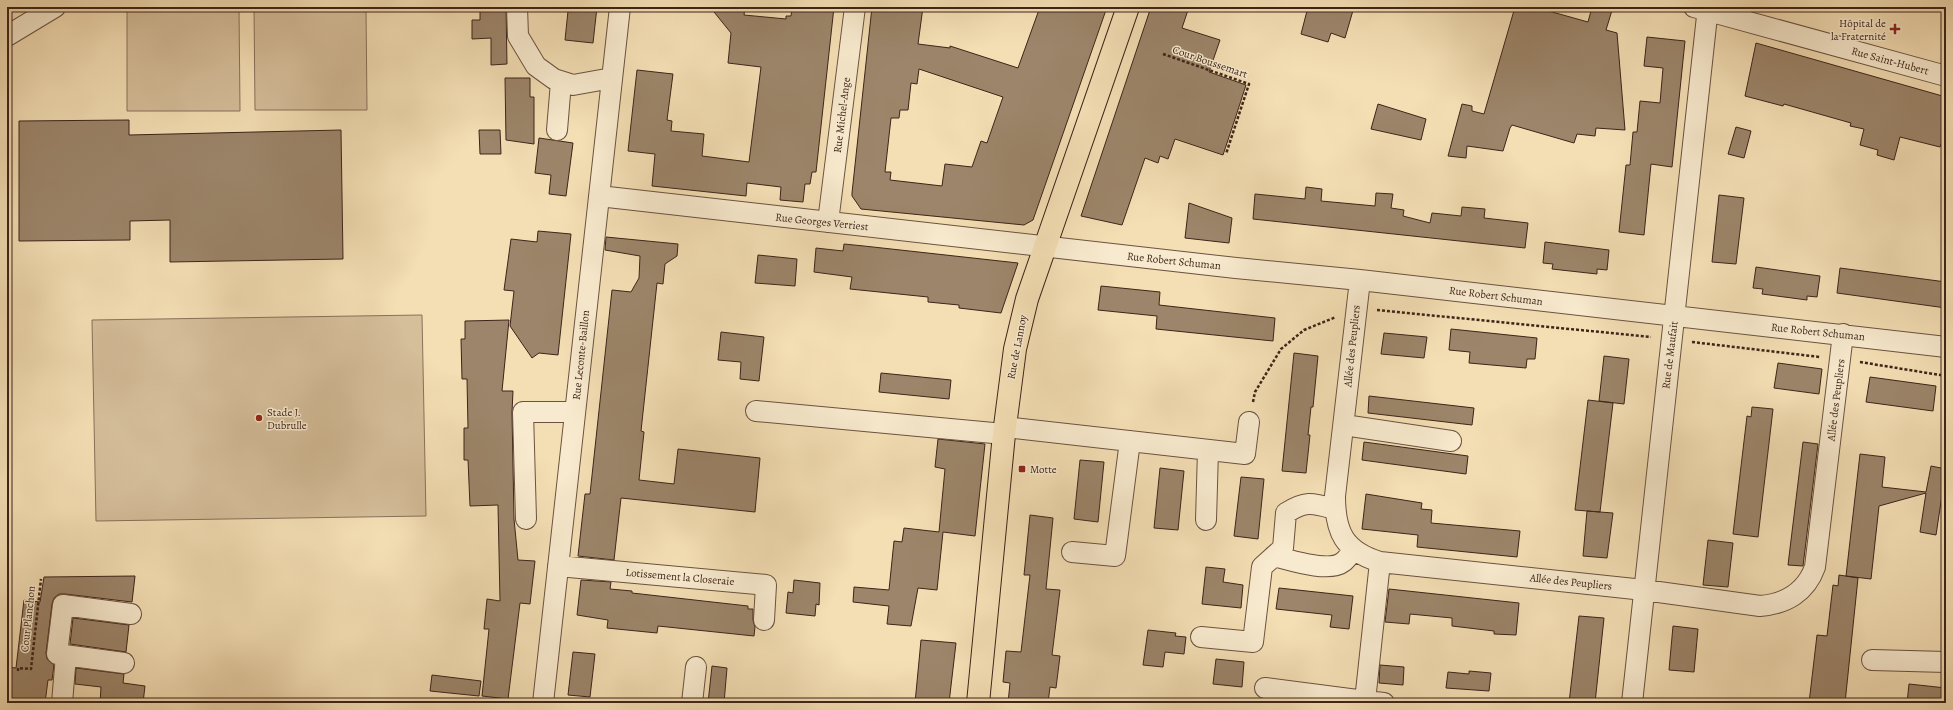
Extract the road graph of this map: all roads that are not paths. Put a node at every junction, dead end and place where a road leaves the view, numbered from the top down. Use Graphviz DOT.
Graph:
graph roads {
  1 [pos="55,7"];
  2 [pos="516,7"];
  3 [pos="620,7"];
  4 [pos="855,7"];
  5 [pos="1128,7"];
  6 [pos="1703,8"];
  7 [pos="7,36"];
  8 [pos="1946,76"];
  9 [pos="612,78"];
  10 [pos="561,82"];
  11 [pos="557,130"];
  12 [pos="599,196"];
  13 [pos="828,222"];
  14 [pos="1046,246"];
  15 [pos="1360,280"];
  16 [pos="1674,316"];
  17 [pos="1843,334"];
  18 [pos="1946,347"];
  19 [pos="756,411"];
  20 [pos="574,412"];
  21 [pos="1249,422"];
  22 [pos="1344,425"];
  23 [pos="1004,430"];
  24 [pos="1130,441"];
  25 [pos="1451,441"];
  26 [pos="1208,450"];
  27 [pos="1335,509"];
  28 [pos="526,519"];
  29 [pos="1206,520"];
  30 [pos="1354,550"];
  31 [pos="1072,552"];
  32 [pos="1274,556"];
  33 [pos="1380,562"];
  34 [pos="558,566"];
  35 [pos="1644,590"];
  36 [pos="131,614"];
  37 [pos="764,620"];
  38 [pos="1201,637"];
  39 [pos="66,655"];
  40 [pos="1872,660"];
  41 [pos="1946,662"];
  42 [pos="124,663"];
  43 [pos="696,667"];
  44 [pos="1265,688"];
  45 [pos="1374,702"];
  46 [pos="62,703"];
  47 [pos="543,703"];
  48 [pos="692,703"];
  49 [pos="978,703"];
  50 [pos="1632,703"];
  1 -- 7 [label="street"];
  2 -- 10 [label="street"];
  3 -- 9 [label="street, Rue Leconte-Baillon"];
  4 -- 13 [label="street, Rue Michel-Ange"];
  5 -- 14 [label="main road, Rue de Lannoy"];
  6 -- 8 [label="street, Rue Saint-Hubert"];
  6 -- 16 [label="street, Rue de Maufait"];
  9 -- 10 [label="street"];
  9 -- 12 [label="street, Rue Leconte-Baillon"];
  10 -- 11 [label="street"];
  12 -- 13 [label="street, Rue Georges Verriest"];
  12 -- 20 [label="street, Rue Leconte-Baillon"];
  13 -- 14 [label="street, Rue Georges Verriest"];
  14 -- 15 [label="street, Rue Robert Schuman"];
  14 -- 23 [label="main road, Rue de Lannoy"];
  15 -- 16 [label="street, Rue Robert Schuman"];
  15 -- 22 [label="street, Allée des Peupliers"];
  16 -- 17 [label="street, Rue Robert Schuman"];
  16 -- 35 [label="street, Rue de Maufait"];
  17 -- 18 [label="street, Rue Robert Schuman"];
  17 -- 35 [label="street, Allée des Peupliers"];
  19 -- 23 [label="street"];
  20 -- 28 [label="street"];
  20 -- 34 [label="street, Rue Leconte-Baillon"];
  21 -- 26 [label="street"];
  22 -- 25 [label="street"];
  22 -- 27 [label="street, Allée des Peupliers"];
  23 -- 24 [label="street"];
  23 -- 49 [label="main road, Rue de Lannoy"];
  24 -- 26 [label="street"];
  24 -- 31 [label="street"];
  26 -- 29 [label="street"];
  27 -- 30 [label="street, Allée des Peupliers"];
  27 -- 32 [label="street"];
  30 -- 32 [label="street"];
  30 -- 33 [label="street, Allée des Peupliers"];
  32 -- 38 [label="street"];
  33 -- 35 [label="street, Allée des Peupliers"];
  33 -- 45 [label="street"];
  34 -- 37 [label="street, Lotissement la Closeraie"];
  34 -- 47 [label="street, Rue Leconte-Baillon"];
  35 -- 50 [label="street, Rue de Maufait"];
  36 -- 39 [label="street"];
  39 -- 42 [label="street"];
  39 -- 46 [label="street"];
  40 -- 41 [label="street"];
  43 -- 48 [label="street"];
  44 -- 45 [label="street"];
}
